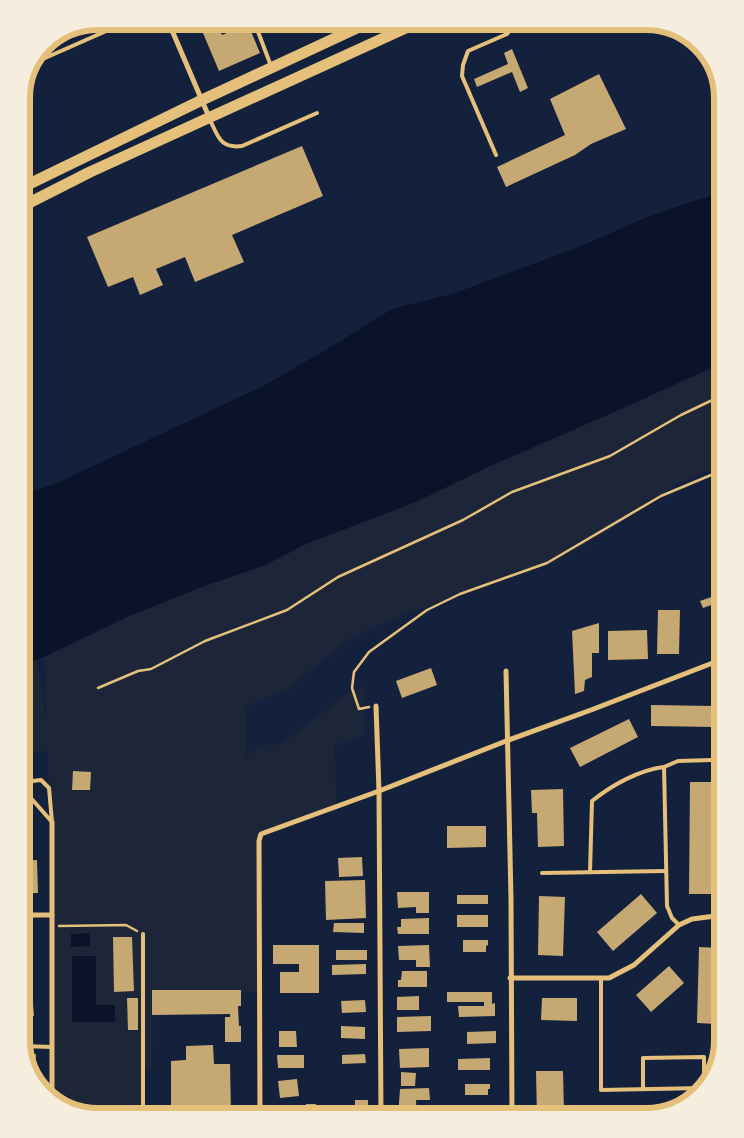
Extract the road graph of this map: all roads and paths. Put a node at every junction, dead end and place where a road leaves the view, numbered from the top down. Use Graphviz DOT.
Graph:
graph roads {
  1 [pos="109,30"];
  2 [pos="172,30"];
  3 [pos="257,30"];
  4 [pos="340,30"];
  5 [pos="353,30"];
  6 [pos="401,30"];
  7 [pos="510,30"];
  8 [pos="342,35"];
  9 [pos="43,59"];
  10 [pos="272,68"];
  11 [pos="202,100"];
  12 [pos="317,113"];
  13 [pos="210,118"];
  14 [pos="496,156"];
  15 [pos="30,184"];
  16 [pos="30,202"];
  17 [pos="714,399"];
  18 [pos="714,474"];
  19 [pos="714,662"];
  20 [pos="506,671"];
  21 [pos="98,688"];
  22 [pos="376,706"];
  23 [pos="506,741"];
  24 [pos="712,760"];
  25 [pos="664,767"];
  26 [pos="30,785"];
  27 [pos="379,791"];
  28 [pos="30,797"];
  29 [pos="52,822"];
  30 [pos="666,871"];
  31 [pos="590,872"];
  32 [pos="542,873"];
  33 [pos="52,915"];
  34 [pos="30,916"];
  35 [pos="714,916"];
  36 [pos="679,925"];
  37 [pos="52,926"];
  38 [pos="143,934"];
  39 [pos="510,978"];
  40 [pos="601,978"];
  41 [pos="31,1046"];
  42 [pos="52,1047"];
  43 [pos="703,1076"];
  44 [pos="695,1087"];
  45 [pos="643,1089"];
  46 [pos="52,1090"];
  47 [pos="143,1108"];
  48 [pos="260,1108"];
  49 [pos="381,1108"];
  50 [pos="512,1108"];
  1 -- 9 [label="lane"];
  2 -- 11 [label="street"];
  3 -- 10 [label="lane"];
  4 -- 8 [label="street"];
  5 -- 8 [label="main road"];
  6 -- 13 [label="main road"];
  7 -- 14 [label="lane"];
  8 -- 10 [label="main road"];
  10 -- 11 [label="main road"];
  11 -- 13 [label="street"];
  11 -- 15 [label="main road"];
  12 -- 13 [label="lane"];
  13 -- 16 [label="main road"];
  17 -- 21 [label="path"];
  18 -- 22 [label="path"];
  19 -- 23 [label="street"];
  20 -- 23 [label="street"];
  22 -- 27 [label="street"];
  23 -- 27 [label="street"];
  23 -- 39 [label="street"];
  24 -- 25 [label="lane"];
  25 -- 30 [label="lane"];
  25 -- 31 [label="lane"];
  26 -- 29 [label="lane"];
  27 -- 48 [label="street"];
  27 -- 49 [label="street"];
  28 -- 29 [label="lane"];
  29 -- 33 [label="street"];
  30 -- 31 [label="lane"];
  30 -- 36 [label="lane"];
  31 -- 32 [label="lane"];
  33 -- 34 [label="street"];
  33 -- 37 [label="street"];
  35 -- 36 [label="street"];
  36 -- 40 [label="street"];
  37 -- 38 [label="path"];
  37 -- 42 [label="street"];
  38 -- 47 [label="lane"];
  39 -- 40 [label="street"];
  39 -- 50 [label="street"];
  40 -- 45 [label="lane"];
  41 -- 42 [label="lane"];
  42 -- 46 [label="street"];
  43 -- 45 [label="lane"];
  44 -- 45 [label="lane"];
}
